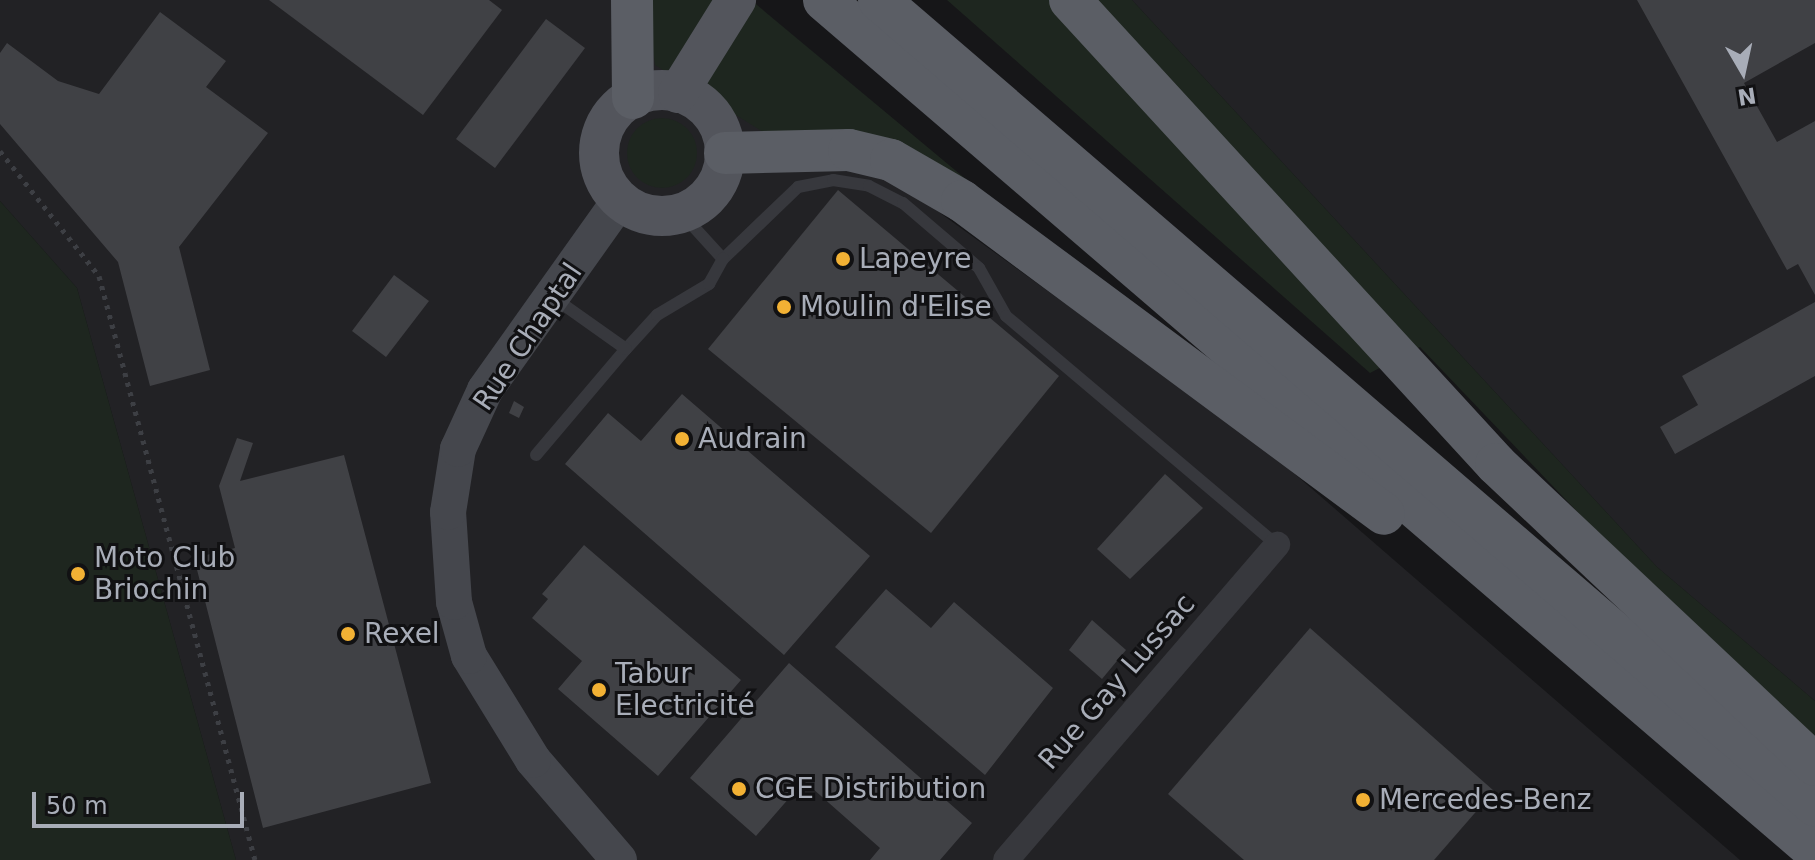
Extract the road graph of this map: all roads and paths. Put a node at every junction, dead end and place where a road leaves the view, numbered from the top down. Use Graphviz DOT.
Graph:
graph roads {
  1 [pos="632,0"];
  2 [pos="824,0"];
  3 [pos="879,0"];
  4 [pos="1070,0"];
  5 [pos="729,8"];
  6 [pos="678,93"];
  7 [pos="633,98"];
  8 [pos="0,151"];
  9 [pos="725,153"];
  10 [pos="620,200"];
  11 [pos="682,214"];
  12 [pos="723,259"];
  13 [pos="554,298"];
  14 [pos="626,349"];
  15 [pos="536,455"];
  16 [pos="1277,545"];
  17 [pos="1686,740"];
  18 [pos="1815,765"];
  19 [pos="1815,805"];
  20 [pos="1815,851"];
  21 [pos="255,860"];
  22 [pos="619,860"];
  23 [pos="1006,860"];
  1 -- 7 [label="highway"];
  2 -- 17 [label="highway"];
  3 -- 19 [label="highway"];
  4 -- 18 [label="highway"];
  5 -- 6 [label="main road"];
  6 -- 7 [label="main road"];
  6 -- 9 [label="main road"];
  7 -- 10 [label="main road"];
  8 -- 21 [label="path"];
  9 -- 11 [label="main road"];
  9 -- 17 [label="highway"];
  10 -- 11 [label="main road"];
  10 -- 13 [label="main road, Rue Chaptal"];
  11 -- 12 [label="lane"];
  12 -- 14 [label="lane"];
  12 -- 16 [label="lane"];
  13 -- 14 [label="lane"];
  13 -- 22 [label="main road, Rue Chaptal"];
  14 -- 15 [label="lane"];
  16 -- 23 [label="street, Rue Gay Lussac"];
  17 -- 20 [label="highway"];
}
